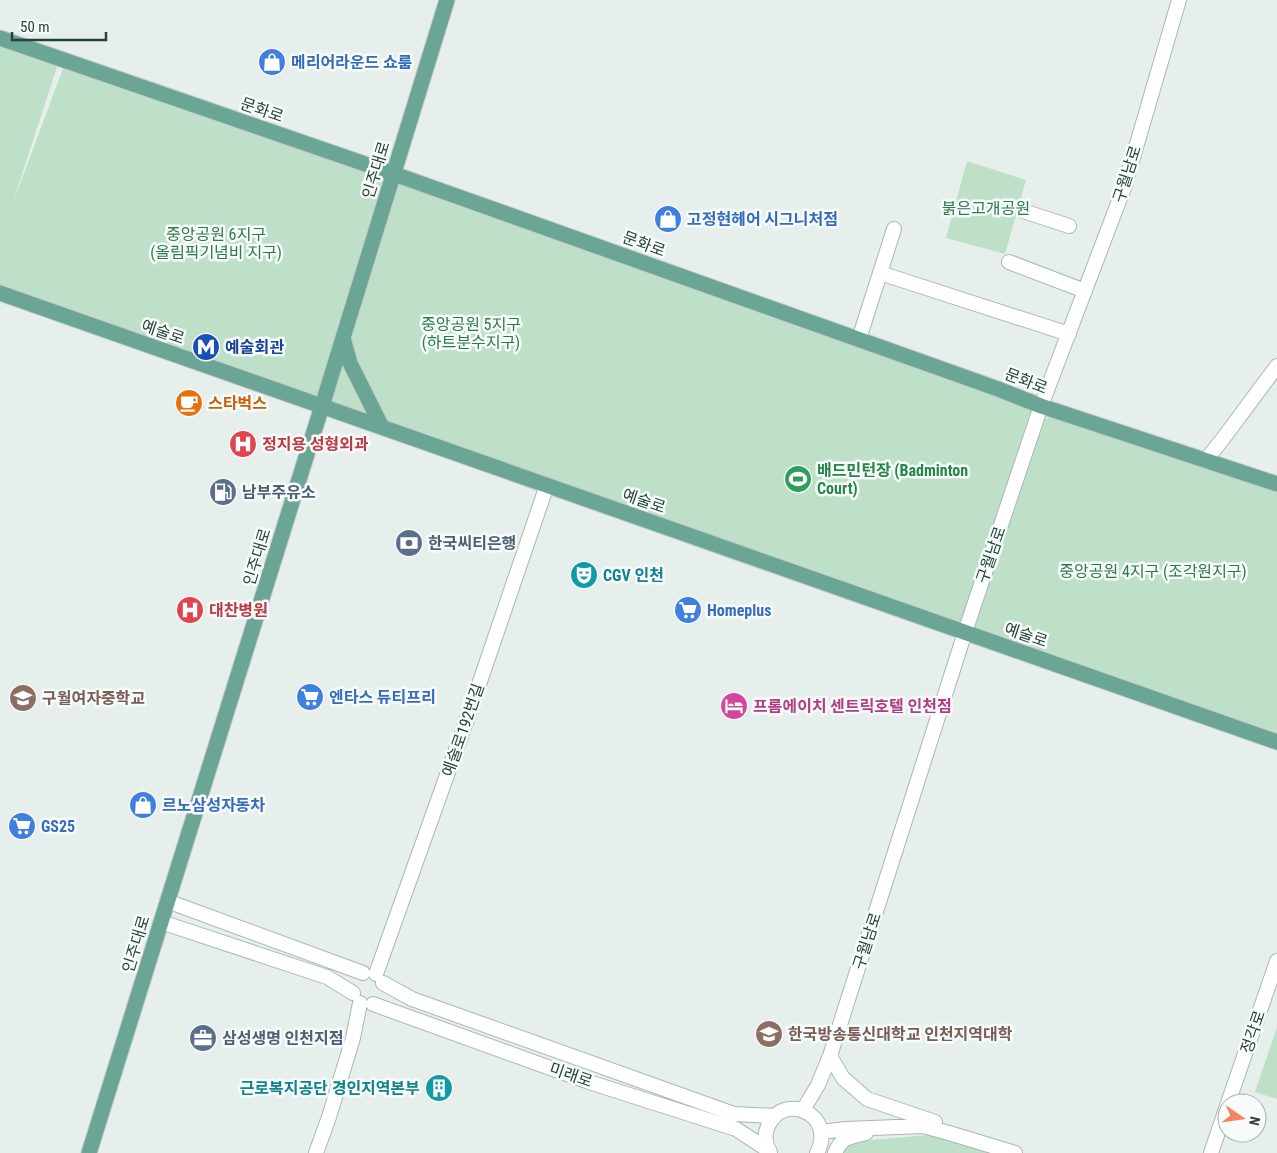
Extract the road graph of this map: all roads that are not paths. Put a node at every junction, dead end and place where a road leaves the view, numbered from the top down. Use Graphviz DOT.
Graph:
graph roads {
  1 [pos="447,0"];
  2 [pos="1179,0"];
  3 [pos="0,38"];
  4 [pos="394,174"];
  5 [pos="1024,212"];
  6 [pos="1069,226"];
  7 [pos="894,229"];
  8 [pos="1008,262"];
  9 [pos="880,273"];
  10 [pos="1085,291"];
  11 [pos="0,293"];
  12 [pos="1068,334"];
  13 [pos="343,338"];
  14 [pos="859,339"];
  15 [pos="1277,366"];
  16 [pos="322,406"];
  17 [pos="1041,406"];
  18 [pos="382,427"];
  19 [pos="1205,461"];
  20 [pos="1277,484"];
  21 [pos="546,485"];
  22 [pos="965,632"];
  23 [pos="1277,742"];
  24 [pos="168,901"];
  25 [pos="161,922"];
  26 [pos="1277,961"];
  27 [pos="374,977"];
  28 [pos="362,1000"];
  29 [pos="830,1056"];
  30 [pos="1231,1093"];
  31 [pos="803,1110"];
  32 [pos="775,1116"];
  33 [pos="877,1128"];
  34 [pos="822,1132"];
  35 [pos="949,1132"];
  36 [pos="1217,1135"];
  37 [pos="769,1151"];
  38 [pos="89,1153"];
  39 [pos="316,1153"];
  40 [pos="817,1153"];
  41 [pos="835,1153"];
  42 [pos="1015,1153"];
  43 [pos="1211,1153"];
  1 -- 4 [label="main road, 인주대로"];
  2 -- 10 [label="street, 구월남로"];
  3 -- 4 [label="main road, 문화로"];
  4 -- 13 [label="main road, 인주대로"];
  4 -- 14 [label="main road, 문화로"];
  5 -- 6 [label="street"];
  7 -- 9 [label="street"];
  8 -- 10 [label="street"];
  9 -- 12 [label="street"];
  9 -- 14 [label="street"];
  10 -- 12 [label="street, 구월남로"];
  11 -- 16 [label="main road, 예술로"];
  12 -- 17 [label="street, 구월남로"];
  13 -- 16 [label="main road, 인주대로"];
  13 -- 18 [label="main road"];
  14 -- 17 [label="main road, 문화로"];
  15 -- 19 [label="street"];
  16 -- 18 [label="main road, 예술로"];
  16 -- 24 [label="main road, 인주대로"];
  17 -- 19 [label="main road, 문화로"];
  17 -- 22 [label="street, 구월남로"];
  18 -- 21 [label="main road, 예술로"];
  19 -- 20 [label="main road, 문화로"];
  21 -- 22 [label="main road, 예술로"];
  21 -- 27 [label="street, 예술로192번길"];
  22 -- 23 [label="main road, 예술로"];
  22 -- 29 [label="street, 구월남로"];
  24 -- 25 [label="main road, 인주대로"];
  24 -- 27 [label="street, 미래로"];
  25 -- 28 [label="street, 미래로"];
  25 -- 38 [label="main road, 인주대로"];
  26 -- 30 [label="street, 정각로"];
  27 -- 28 [label="street"];
  27 -- 28 [label="street"];
  27 -- 32 [label="street, 미래로"];
  28 -- 37 [label="street, 미래로"];
  28 -- 39 [label="street"];
  29 -- 31 [label="street, 구월남로"];
  29 -- 35 [label="street"];
  31 -- 32 [label="street, 미래로"];
  31 -- 34 [label="street"];
  32 -- 37 [label="street"];
  33 -- 34 [label="street"];
  33 -- 35 [label="street"];
  33 -- 41 [label="street"];
  34 -- 40 [label="street"];
  35 -- 42 [label="street"];
  36 -- 43 [label="street, 정각로"];
}
